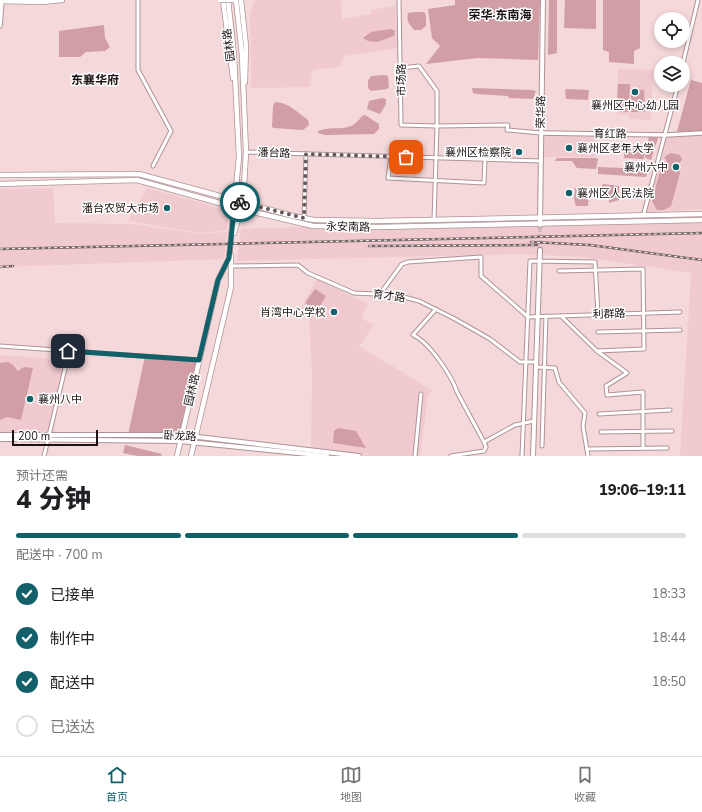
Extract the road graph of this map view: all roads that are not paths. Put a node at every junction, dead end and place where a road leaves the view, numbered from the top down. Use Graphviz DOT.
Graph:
graph roads {
  1 [pos="62,0"];
  2 [pos="138,0"];
  3 [pos="220,0"];
  4 [pos="223,0"];
  5 [pos="228,0"];
  6 [pos="235,0"];
  7 [pos="241,0"];
  8 [pos="400,0"];
  9 [pos="543,0"];
  10 [pos="698,0"];
  11 [pos="1,1"];
  12 [pos="0,26"];
  13 [pos="685,56"];
  14 [pos="401,68"];
  15 [pos="236,89"];
  16 [pos="244,90"];
  17 [pos="676,92"];
  18 [pos="437,126"];
  19 [pos="541,133"];
  20 [pos="702,133"];
  21 [pos="666,135"];
  22 [pos="246,152"];
  23 [pos="306,154"];
  24 [pos="391,157"];
  25 [pos="437,158"];
  26 [pos="484,160"];
  27 [pos="541,161"];
  28 [pos="153,166"];
  29 [pos="2,176"];
  30 [pos="436,180"];
  31 [pos="0,184"];
  32 [pos="235,200"];
  33 [pos="242,203"];
  34 [pos="234,207"];
  35 [pos="241,209"];
  36 [pos="644,212"];
  37 [pos="702,214"];
  38 [pos="540,217"];
  39 [pos="304,218"];
  40 [pos="434,220"];
  41 [pos="702,220"];
  42 [pos="540,224"];
  43 [pos="540,250"];
  44 [pos="539,261"];
  45 [pos="230,266"];
  46 [pos="596,270"];
  47 [pos="559,271"];
  48 [pos="380,294"];
  49 [pos="436,309"];
  50 [pos="680,312"];
  51 [pos="643,313"];
  52 [pos="598,314"];
  53 [pos="537,316"];
  54 [pos="546,316"];
  55 [pos="561,316"];
  56 [pos="528,317"];
  57 [pos="680,330"];
  58 [pos="644,331"];
  59 [pos="598,332"];
  60 [pos="0,346"];
  61 [pos="597,351"];
  62 [pos="69,352"];
  63 [pos="199,360"];
  64 [pos="526,362"];
  65 [pos="536,362"];
  66 [pos="536,367"];
  67 [pos="545,367"];
  68 [pos="421,394"];
  69 [pos="670,410"];
  70 [pos="643,412"];
  71 [pos="599,414"];
  72 [pos="534,421"];
  73 [pos="523,423"];
  74 [pos="643,431"];
  75 [pos="672,431"];
  76 [pos="601,432"];
  77 [pos="0,435"];
  78 [pos="181,435"];
  79 [pos="49,437"];
  80 [pos="0,439"];
  81 [pos="195,439"];
  82 [pos="180,441"];
  83 [pos="484,442"];
  84 [pos="542,446"];
  85 [pos="643,448"];
  86 [pos="667,448"];
  87 [pos="587,450"];
  88 [pos="44,456"];
  89 [pos="177,456"];
  90 [pos="191,456"];
  91 [pos="322,456"];
  92 [pos="327,456"];
  93 [pos="359,456"];
  94 [pos="415,456"];
  95 [pos="451,456"];
  96 [pos="522,456"];
  97 [pos="533,456"];
  98 [pos="588,456"];
  1 -- 11 [label="main road"];
  2 -- 28 [label="street"];
  3 -- 6 [label="main road, bridge"];
  4 -- 15 [label="main road, 园林路"];
  5 -- 15 [label="main road, 园林路"];
  6 -- 16 [label="main road, 园林路"];
  7 -- 16 [label="main road, 园林路"];
  8 -- 14 [label="street, 市场路"];
  9 -- 19 [label="main road, 荣华路"];
  10 -- 13 [label="street"];
  11 -- 12 [label="street"];
  14 -- 18 [label="street"];
  14 -- 18 [label="street, 市场路"];
  15 -- 32 [label="main road, 园林路"];
  16 -- 22 [label="main road, 园林路"];
  17 -- 21 [label="street"];
  18 -- 19 [label="street"];
  18 -- 25 [label="street"];
  19 -- 21 [label="street, 育红路"];
  19 -- 27 [label="main road, 荣华路"];
  20 -- 21 [label="street, 育红路"];
  21 -- 36 [label="street"];
  22 -- 23 [label="street, 潘台路"];
  22 -- 33 [label="main road, 园林路"];
  23 -- 24 [label="street, 潘台路"];
  23 -- 39 [label="street"];
  24 -- 25 [label="street, 潘台路"];
  24 -- 30 [label="street"];
  25 -- 26 [label="street, 潘台路"];
  25 -- 30 [label="street"];
  26 -- 27 [label="street, 潘台路"];
  26 -- 30 [label="street"];
  27 -- 38 [label="main road, 荣华路"];
  29 -- 32 [label="main road, 永安南路"];
  30 -- 40 [label="street"];
  31 -- 34 [label="main road, 永安南路"];
  32 -- 33 [label="main road, 永安南路"];
  32 -- 34 [label="main road, 园林路"];
  33 -- 35 [label="main road, 园林路"];
  33 -- 39 [label="main road, 永安南路"];
  34 -- 35 [label="main road, 永安南路"];
  34 -- 63 [label="main road, 园林路"];
  35 -- 42 [label="main road, 永安南路"];
  35 -- 45 [label="main road, 园林路"];
  37 -- 38 [label="main road, 永安南路"];
  38 -- 40 [label="main road, 永安南路"];
  38 -- 42 [label="main road, 荣华路"];
  39 -- 40 [label="main road, 永安南路"];
  41 -- 42 [label="main road, 永安南路"];
  43 -- 44 [label="main road"];
  44 -- 46 [label="street"];
  44 -- 53 [label="main road"];
  44 -- 56 [label="street"];
  45 -- 48 [label="street, 育才路"];
  45 -- 81 [label="main road, 园林路"];
  46 -- 47 [label="street"];
  46 -- 51 [label="street"];
  46 -- 52 [label="street"];
  48 -- 49 [label="street, 育才路"];
  48 -- 56 [label="street"];
  49 -- 64 [label="street, 育才路"];
  49 -- 83 [label="street"];
  50 -- 51 [label="street, 利群路"];
  51 -- 52 [label="street, 利群路"];
  51 -- 58 [label="street"];
  52 -- 55 [label="street, 利群路"];
  53 -- 54 [label="street, 利群路"];
  53 -- 56 [label="street, 利群路"];
  53 -- 65 [label="main road"];
  54 -- 55 [label="street, 利群路"];
  54 -- 67 [label="street"];
  55 -- 61 [label="street"];
  56 -- 64 [label="street"];
  57 -- 58 [label="street"];
  58 -- 59 [label="street"];
  58 -- 61 [label="street"];
  60 -- 62 [label="street"];
  61 -- 70 [label="street"];
  62 -- 63 [label="street"];
  62 -- 79 [label="street"];
  63 -- 78 [label="main road, 园林路"];
  64 -- 65 [label="street, 育才路"];
  64 -- 73 [label="street"];
  65 -- 66 [label="main road"];
  66 -- 67 [label="street"];
  66 -- 72 [label="main road"];
  67 -- 84 [label="street"];
  67 -- 87 [label="street"];
  68 -- 94 [label="street"];
  69 -- 70 [label="street"];
  70 -- 71 [label="street"];
  70 -- 74 [label="street"];
  72 -- 73 [label="street"];
  72 -- 97 [label="main road"];
  73 -- 83 [label="street"];
  73 -- 96 [label="street"];
  74 -- 75 [label="street"];
  74 -- 76 [label="street"];
  74 -- 85 [label="street"];
  77 -- 79 [label="main road, 卧龙路"];
  78 -- 79 [label="main road, 卧龙路"];
  78 -- 81 [label="main road, 卧龙路"];
  78 -- 82 [label="main road, 园林路"];
  79 -- 80 [label="main road, 卧龙路"];
  79 -- 82 [label="main road, 卧龙路"];
  79 -- 88 [label="street"];
  81 -- 82 [label="main road, 卧龙路"];
  81 -- 90 [label="main road, 园林路"];
  81 -- 91 [label="main road, 卧龙路"];
  81 -- 93 [label="main road, 卧龙路"];
  82 -- 89 [label="main road, 园林路"];
  83 -- 95 [label="street"];
  85 -- 86 [label="street"];
  85 -- 87 [label="street"];
  87 -- 98 [label="street"];
  91 -- 92 [label="main road, 卧龙路"];
}
